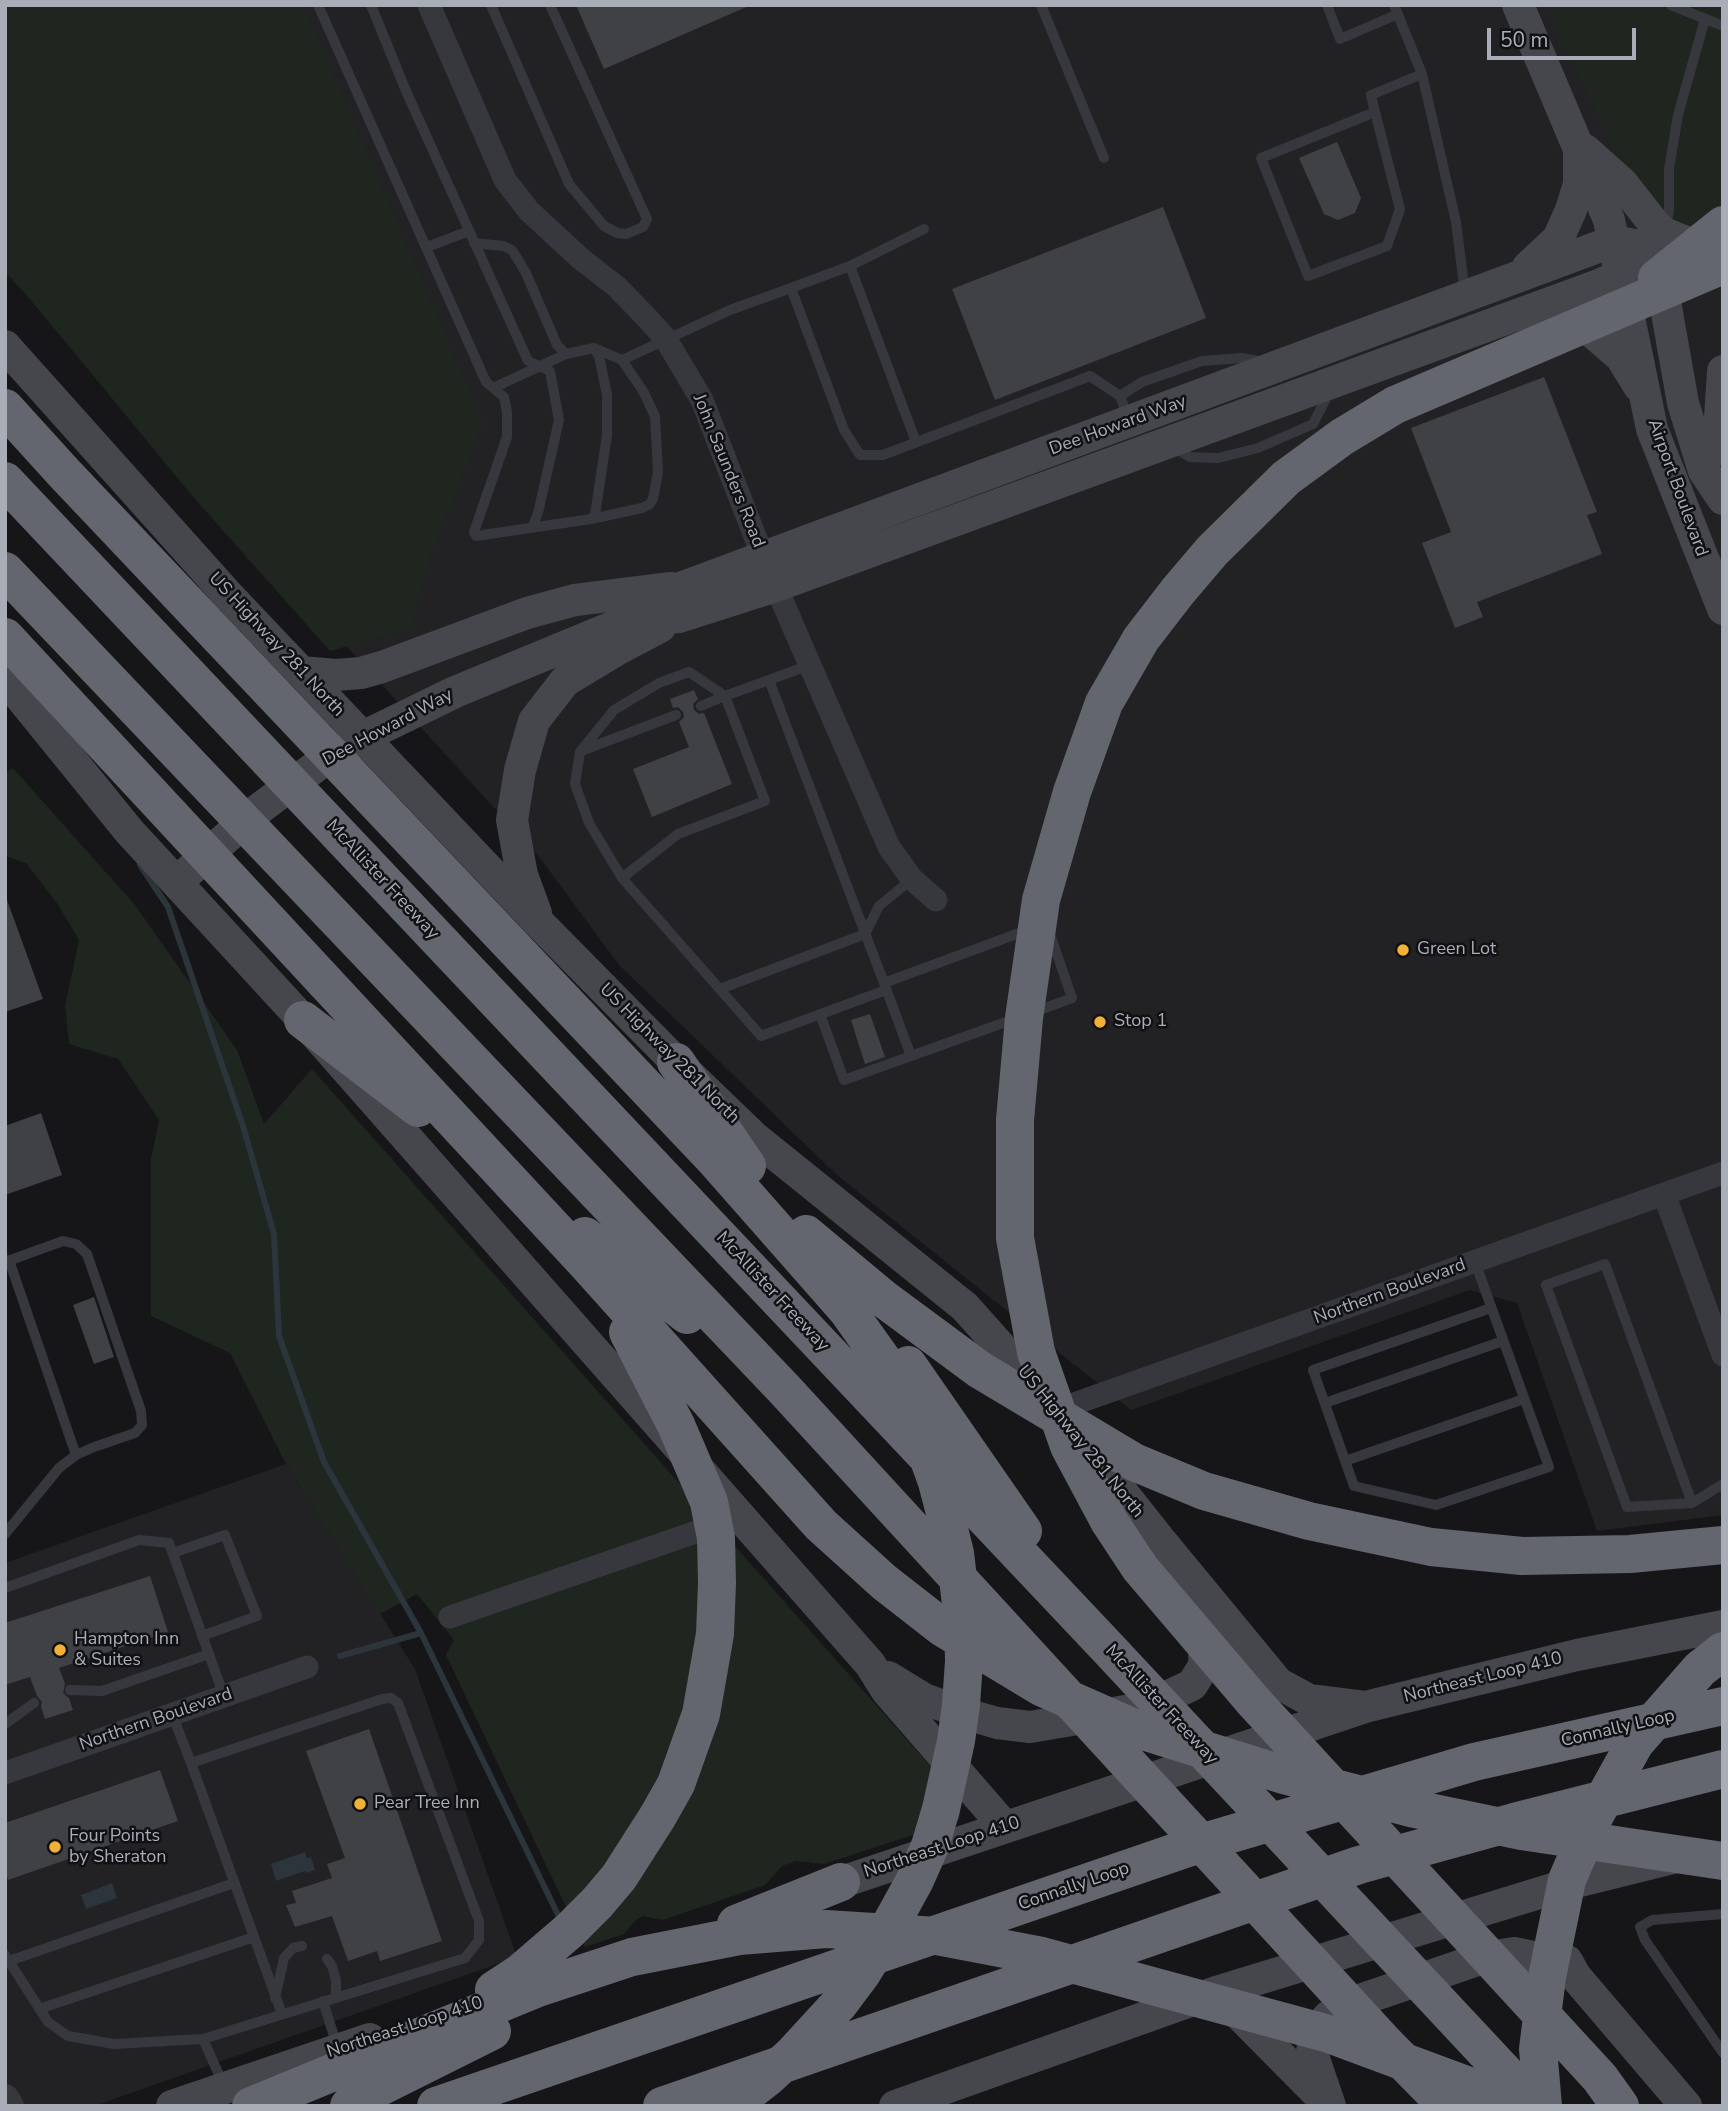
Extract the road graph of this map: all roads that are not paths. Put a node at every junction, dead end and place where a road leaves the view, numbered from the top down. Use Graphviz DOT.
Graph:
graph roads {
  1 [pos="318,5"];
  2 [pos="371,5"];
  3 [pos="429,5"];
  4 [pos="491,5"];
  5 [pos="550,5"];
  6 [pos="1041,5"];
  7 [pos="1326,5"];
  8 [pos="1671,5"];
  9 [pos="1522,7"];
  10 [pos="1396,10"];
  11 [pos="1705,19"];
  12 [pos="1723,26"];
  13 [pos="1422,74"];
  14 [pos="1375,112"];
  15 [pos="1579,145"];
  16 [pos="1104,158"];
  17 [pos="924,229"];
  18 [pos="469,231"];
  19 [pos="1723,231"];
  20 [pos="1614,241"];
  21 [pos="474,243"];
  22 [pos="1713,245"];
  23 [pos="427,247"];
  24 [pos="1661,248"];
  25 [pos="850,266"];
  26 [pos="1621,276"];
  27 [pos="1517,277"];
  28 [pos="791,288"];
  29 [pos="1465,296"];
  30 [pos="1525,312"];
  31 [pos="665,338"];
  32 [pos="5,345"];
  33 [pos="594,348"];
  34 [pos="566,354"];
  35 [pos="622,360"];
  36 [pos="539,365"];
  37 [pos="1723,371"];
  38 [pos="1336,379"];
  39 [pos="493,388"];
  40 [pos="1646,399"];
  41 [pos="5,408"];
  42 [pos="1126,413"];
  43 [pos="916,442"];
  44 [pos="1151,447"];
  45 [pos="1723,450"];
  46 [pos="5,481"];
  47 [pos="1723,499"];
  48 [pos="591,519"];
  49 [pos="533,526"];
  50 [pos="763,557"];
  51 [pos="5,571"];
  52 [pos="776,586"];
  53 [pos="681,602"];
  54 [pos="1722,605"];
  55 [pos="5,637"];
  56 [pos="810,665"];
  57 [pos="302,672"];
  58 [pos="5,678"];
  59 [pos="769,680"];
  60 [pos="725,696"];
  61 [pos="701,706"];
  62 [pos="676,715"];
  63 [pos="580,752"];
  64 [pos="622,878"];
  65 [pos="912,879"];
  66 [pos="178,881"];
  67 [pos="936,900"];
  68 [pos="540,924"];
  69 [pos="865,934"];
  70 [pos="885,986"];
  71 [pos="720,989"];
  72 [pos="820,1014"];
  73 [pos="303,1020"];
  74 [pos="911,1056"];
  75 [pos="676,1062"];
  76 [pos="715,1160"];
  77 [pos="1723,1173"];
  78 [pos="1664,1194"];
  79 [pos="7,1261"];
  80 [pos="1475,1262"];
  81 [pos="587,1264"];
  82 [pos="1491,1308"];
  83 [pos="1503,1342"];
  84 [pos="1723,1355"];
  85 [pos="785,1390"];
  86 [pos="1524,1399"];
  87 [pos="1325,1403"];
  88 [pos="1057,1410"];
  89 [pos="76,1455"];
  90 [pos="1345,1461"];
  91 [pos="1723,1484"];
  92 [pos="1692,1503"];
  93 [pos="739,1517"];
  94 [pos="5,1534"];
  95 [pos="1160,1540"];
  96 [pos="1723,1545"];
  97 [pos="173,1553"];
  98 [pos="5,1588"];
  99 [pos="450,1617"];
  100 [pos="1723,1626"];
  101 [pos="202,1636"];
  102 [pos="1099,1638"];
  103 [pos="1723,1651"];
  104 [pos="209,1654"];
  105 [pos="870,1664"];
  106 [pos="307,1667"];
  107 [pos="70,1690"];
  108 [pos="224,1696"];
  109 [pos="34,1703"];
  110 [pos="1723,1706"];
  111 [pos="1365,1707"];
  112 [pos="172,1714"];
  113 [pos="5,1724"];
  114 [pos="191,1763"];
  115 [pos="1723,1769"];
  116 [pos="5,1773"];
  117 [pos="1005,1827"];
  118 [pos="1723,1846"];
  119 [pos="1723,1861"];
  120 [pos="841,1882"];
  121 [pos="234,1883"];
  122 [pos="1572,1883"];
  123 [pos="1723,1913"];
  124 [pos="254,1937"];
  125 [pos="302,1946"];
  126 [pos="7,1958"];
  127 [pos="327,1959"];
  128 [pos="1576,1978"];
  129 [pos="1216,1992"];
  130 [pos="336,1997"];
  131 [pos="275,1998"];
  132 [pos="323,2001"];
  133 [pos="39,2009"];
  134 [pos="282,2014"];
  135 [pos="203,2039"];
  136 [pos="338,2050"];
  137 [pos="376,2053"];
  138 [pos="1723,2053"];
  139 [pos="1610,2092"];
  140 [pos="238,2097"];
  141 [pos="5,2098"];
  142 [pos="10,2106"];
  143 [pos="172,2106"];
  144 [pos="349,2106"];
  145 [pos="436,2106"];
  146 [pos="662,2106"];
  147 [pos="731,2106"];
  148 [pos="895,2106"];
  149 [pos="1330,2106"];
  150 [pos="1447,2106"];
  151 [pos="1523,2106"];
  152 [pos="1536,2106"];
  153 [pos="1543,2106"];
  154 [pos="1686,2106"];
  1 -- 23 [label="lane"];
  2 -- 18 [label="lane"];
  3 -- 31 [label="street, John Saunders Road"];
  4 -- 5 [label="lane"];
  6 -- 16 [label="lane"];
  7 -- 10 [label="lane"];
  8 -- 11 [label="lane"];
  9 -- 15 [label="main road, Airport Boulevard"];
  10 -- 13 [label="lane"];
  11 -- 12 [label="lane"];
  11 -- 24 [label="lane"];
  13 -- 14 [label="lane"];
  13 -- 29 [label="lane"];
  14 -- 14 [label="lane"];
  15 -- 20 [label="main road, Airport Boulevard"];
  15 -- 24 [label="main road"];
  15 -- 27 [label="main road"];
  17 -- 25 [label="lane"];
  18 -- 21 [label="lane"];
  18 -- 23 [label="lane"];
  19 -- 22 [label="main road"];
  20 -- 24 [label="main road"];
  20 -- 26 [label="main road, Airport Boulevard"];
  20 -- 27 [label="main road, Dee Howard Way"];
  21 -- 34 [label="lane"];
  21 -- 36 [label="lane"];
  22 -- 24 [label="main road"];
  22 -- 139 [label="highway"];
  23 -- 39 [label="lane"];
  24 -- 26 [label="main road, Dee Howard Way"];
  24 -- 47 [label="main road"];
  25 -- 28 [label="lane"];
  25 -- 43 [label="lane"];
  26 -- 30 [label="main road, Dee Howard Way"];
  26 -- 40 [label="main road, Airport Boulevard"];
  27 -- 29 [label="main road, Dee Howard Way"];
  28 -- 31 [label="lane"];
  28 -- 43 [label="lane"];
  29 -- 38 [label="main road"];
  29 -- 42 [label="main road, Dee Howard Way"];
  30 -- 38 [label="main road, Dee Howard Way"];
  30 -- 40 [label="main road"];
  31 -- 35 [label="lane"];
  31 -- 50 [label="street, John Saunders Road"];
  32 -- 57 [label="main road, US Highway 281 North"];
  33 -- 34 [label="lane"];
  33 -- 35 [label="lane"];
  33 -- 48 [label="lane"];
  34 -- 36 [label="lane"];
  35 -- 48 [label="lane"];
  36 -- 39 [label="lane"];
  36 -- 49 [label="lane"];
  37 -- 45 [label="main road"];
  38 -- 44 [label="main road, Dee Howard Way"];
  39 -- 49 [label="lane"];
  40 -- 54 [label="main road, Airport Boulevard"];
  41 -- 76 [label="highway"];
  42 -- 43 [label="lane"];
  42 -- 44 [label="street"];
  42 -- 50 [label="main road, Dee Howard Way"];
  44 -- 52 [label="main road, Dee Howard Way"];
  46 -- 102 [label="highway, McAllister Freeway"];
  48 -- 49 [label="lane"];
  50 -- 52 [label="street, John Saunders Road"];
  50 -- 53 [label="main road, Dee Howard Way"];
  51 -- 85 [label="highway"];
  52 -- 53 [label="main road, Dee Howard Way"];
  52 -- 56 [label="street, John Saunders Road"];
  53 -- 57 [label="main road"];
  53 -- 66 [label="main road, Dee Howard Way"];
  53 -- 68 [label="main road"];
  55 -- 81 [label="highway"];
  56 -- 59 [label="lane"];
  56 -- 65 [label="street, John Saunders Road"];
  57 -- 68 [label="main road, US Highway 281 North"];
  58 -- 66 [label="main road"];
  59 -- 60 [label="lane"];
  59 -- 69 [label="lane"];
  60 -- 61 [label="lane"];
  60 -- 63 [label="lane"];
  60 -- 64 [label="lane"];
  62 -- 63 [label="lane"];
  63 -- 64 [label="lane"];
  64 -- 71 [label="lane"];
  65 -- 67 [label="street, John Saunders Road"];
  65 -- 69 [label="lane"];
  66 -- 73 [label="main road"];
  68 -- 75 [label="main road, US Highway 281 North"];
  69 -- 70 [label="lane"];
  69 -- 71 [label="lane"];
  70 -- 72 [label="lane"];
  70 -- 74 [label="lane"];
  70 -- 74 [label="lane"];
  71 -- 72 [label="lane"];
  72 -- 74 [label="lane"];
  73 -- 85 [label="highway"];
  73 -- 93 [label="main road"];
  75 -- 88 [label="main road, US Highway 281 North"];
  75 -- 102 [label="highway"];
  76 -- 96 [label="highway"];
  76 -- 147 [label="highway"];
  77 -- 78 [label="street, Northern Boulevard"];
  78 -- 80 [label="street, Northern Boulevard"];
  78 -- 84 [label="street"];
  79 -- 89 [label="lane"];
  79 -- 89 [label="lane"];
  80 -- 82 [label="lane"];
  80 -- 88 [label="street, Northern Boulevard"];
  81 -- 119 [label="highway"];
  81 -- 137 [label="highway"];
  82 -- 83 [label="lane"];
  82 -- 87 [label="lane"];
  83 -- 86 [label="lane"];
  83 -- 87 [label="lane"];
  85 -- 150 [label="highway"];
  86 -- 90 [label="lane"];
  86 -- 90 [label="lane"];
  87 -- 90 [label="lane"];
  88 -- 95 [label="main road, US Highway 281 North"];
  89 -- 94 [label="lane"];
  91 -- 92 [label="lane"];
  92 -- 92 [label="lane"];
  93 -- 99 [label="street"];
  93 -- 105 [label="main road"];
  95 -- 105 [label="main road"];
  95 -- 111 [label="main road, US Highway 281 North"];
  97 -- 98 [label="lane"];
  97 -- 101 [label="lane"];
  97 -- 101 [label="lane"];
  100 -- 111 [label="main road, Northeast Loop 410"];
  101 -- 104 [label="lane"];
  102 -- 152 [label="highway, McAllister Freeway"];
  103 -- 153 [label="highway"];
  104 -- 107 [label="lane"];
  104 -- 108 [label="lane"];
  105 -- 117 [label="main road"];
  106 -- 108 [label="street, Northern Boulevard"];
  108 -- 112 [label="street, Northern Boulevard"];
  109 -- 113 [label="lane"];
  110 -- 145 [label="highway, Connally Loop"];
  111 -- 117 [label="main road, Northeast Loop 410"];
  112 -- 114 [label="lane"];
  112 -- 116 [label="street, Northern Boulevard"];
  114 -- 121 [label="lane"];
  114 -- 130 [label="lane"];
  115 -- 146 [label="highway"];
  117 -- 120 [label="main road, Northeast Loop 410"];
  118 -- 122 [label="main road"];
  120 -- 136 [label="main road, Northeast Loop 410"];
  120 -- 144 [label="highway"];
  121 -- 124 [label="lane"];
  121 -- 126 [label="lane"];
  122 -- 128 [label="main road"];
  122 -- 129 [label="main road"];
  123 -- 138 [label="lane"];
  124 -- 131 [label="lane"];
  124 -- 133 [label="lane"];
  125 -- 131 [label="lane"];
  126 -- 133 [label="lane"];
  127 -- 130 [label="lane"];
  128 -- 149 [label="main road"];
  128 -- 154 [label="main road"];
  129 -- 148 [label="main road"];
  129 -- 149 [label="main road"];
  130 -- 132 [label="lane"];
  131 -- 134 [label="lane"];
  132 -- 134 [label="lane"];
  132 -- 136 [label="lane"];
  133 -- 135 [label="lane"];
  134 -- 135 [label="lane"];
  135 -- 140 [label="lane"];
  136 -- 140 [label="main road, Northeast Loop 410"];
  137 -- 140 [label="highway"];
  137 -- 151 [label="highway"];
  140 -- 143 [label="main road, Northeast Loop 410"];
  141 -- 142 [label="street"];
}
